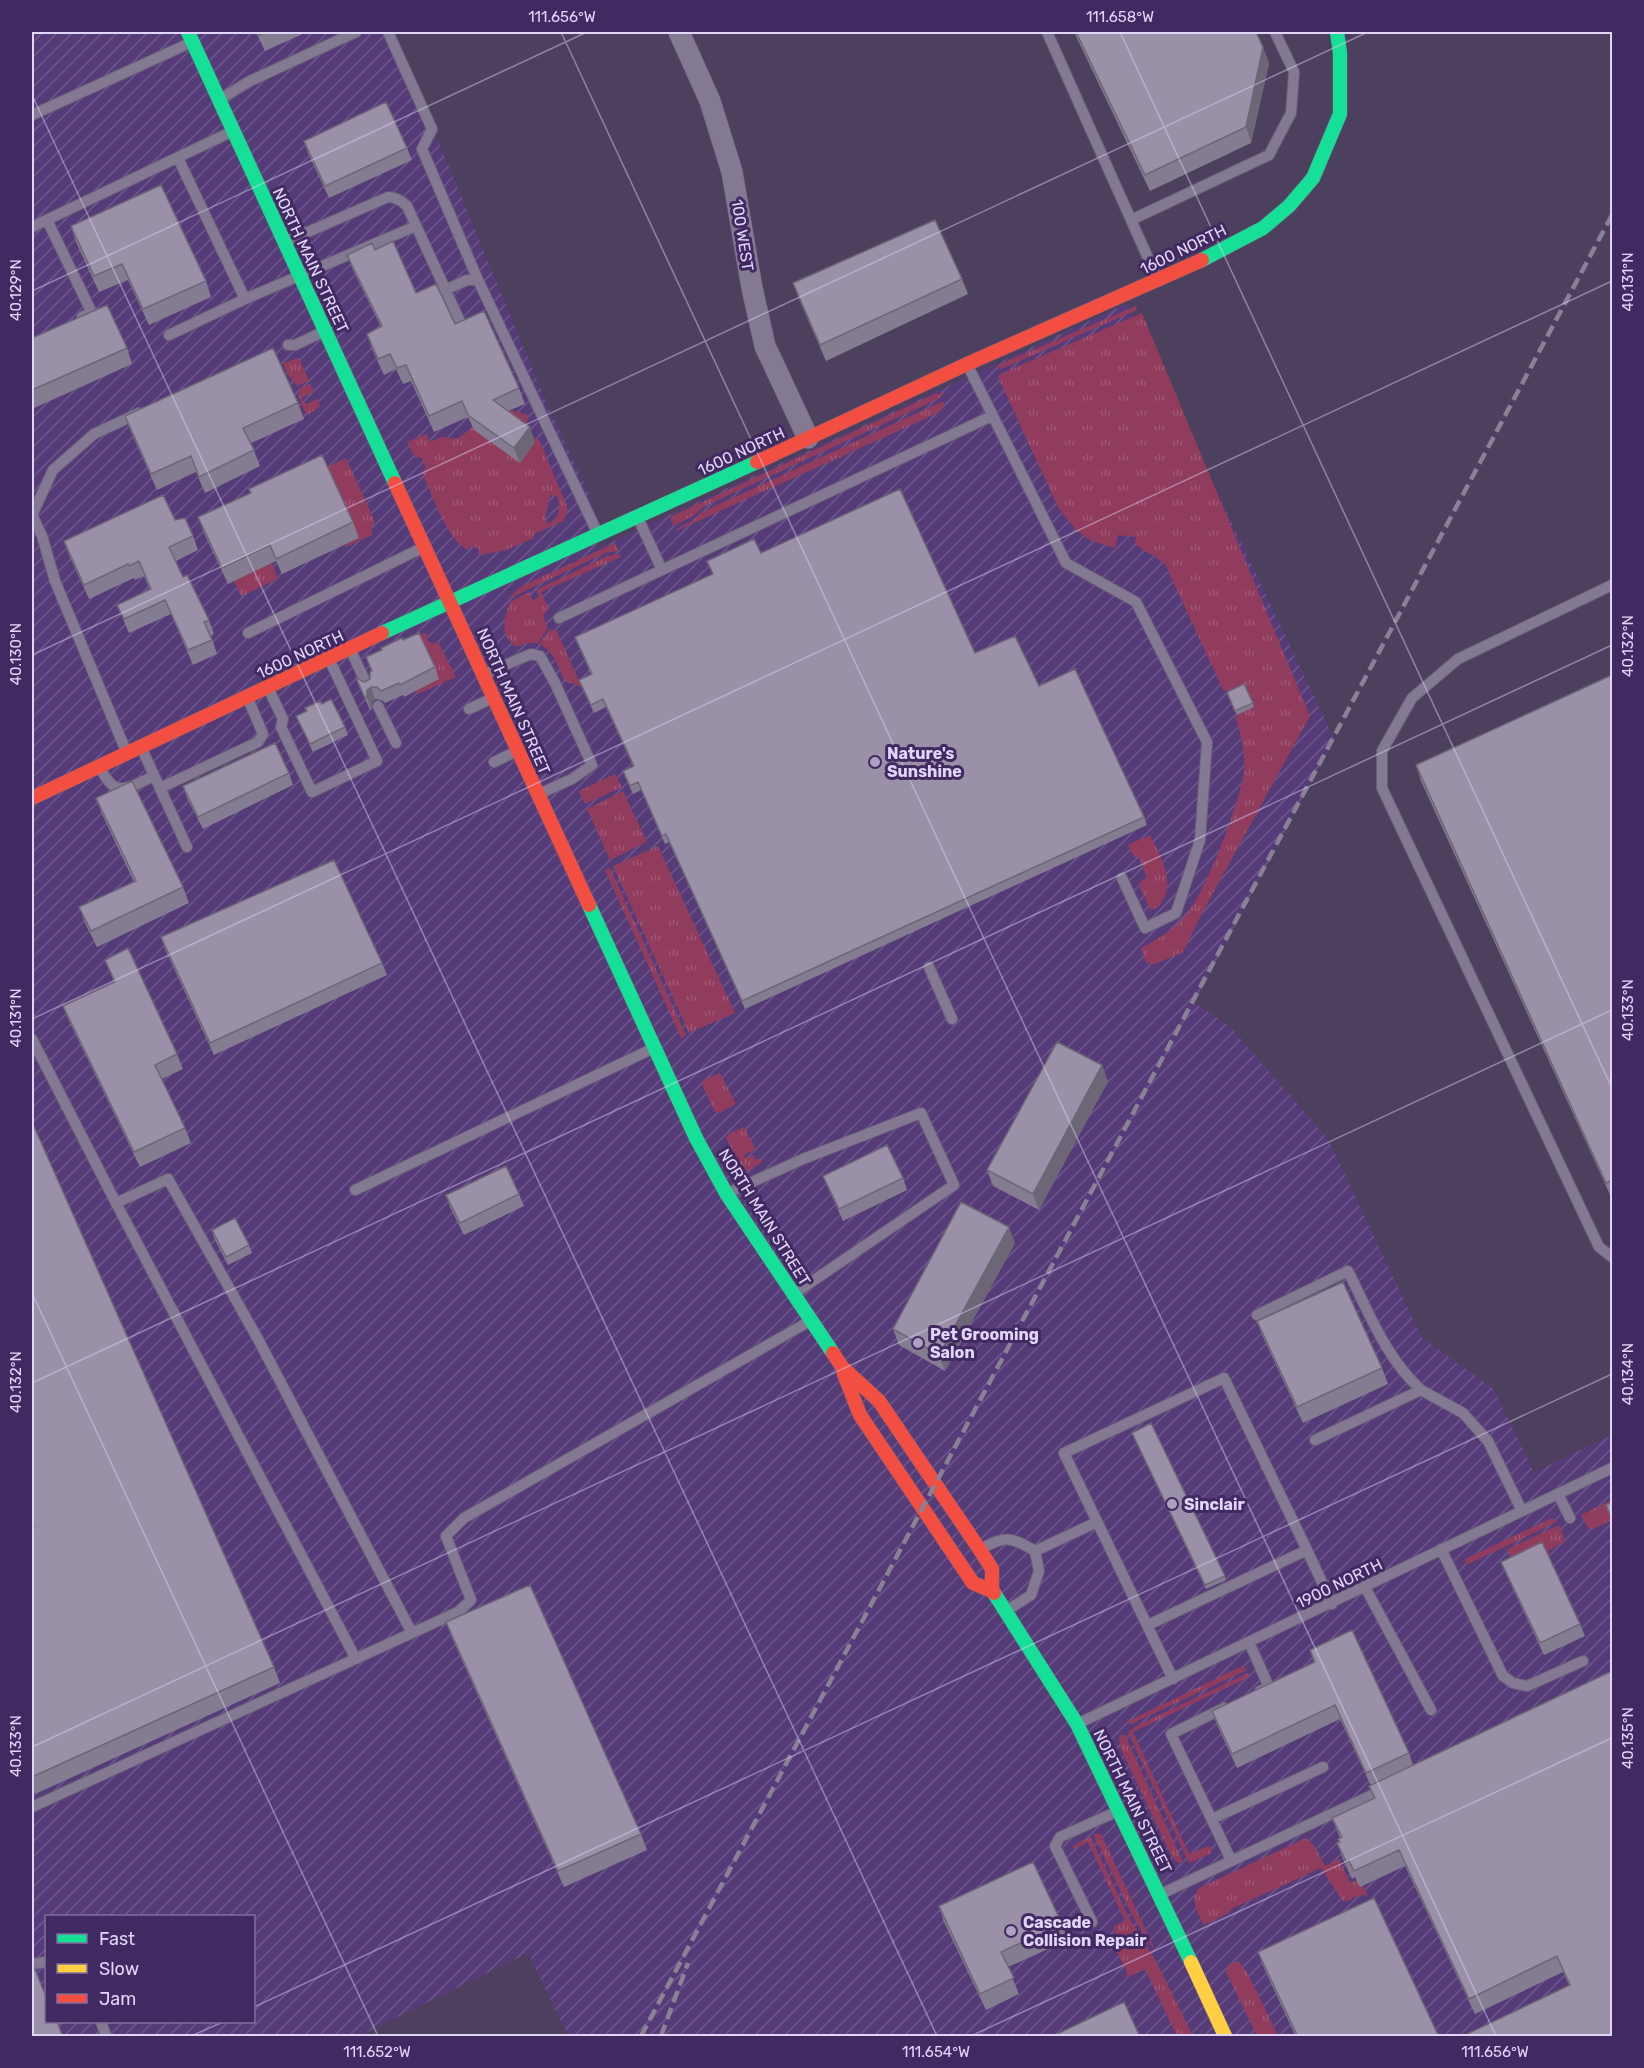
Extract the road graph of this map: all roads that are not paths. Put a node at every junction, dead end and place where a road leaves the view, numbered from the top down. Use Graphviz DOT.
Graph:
graph roads {
  1 [pos="356,32"];
  2 [pos="388,32"];
  3 [pos="679,32"];
  4 [pos="1047,32"];
  5 [pos="1275,32"];
  6 [pos="1337,32"];
  7 [pos="190,37"];
  8 [pos="219,100"];
  9 [pos="32,115"];
  10 [pos="233,130"];
  11 [pos="178,158"];
  12 [pos="47,220"];
  13 [pos="1131,220"];
  14 [pos="416,226"];
  15 [pos="32,227"];
  16 [pos="285,242"];
  17 [pos="300,276"];
  18 [pos="478,280"];
  19 [pos="1158,280"];
  20 [pos="445,290"];
  21 [pos="245,299"];
  22 [pos="72,322"];
  23 [pos="463,328"];
  24 [pos="325,331"];
  25 [pos="169,335"];
  26 [pos="288,345"];
  27 [pos="967,364"];
  28 [pos="153,406"];
  29 [pos="992,416"];
  30 [pos="808,438"];
  31 [pos="638,517"];
  32 [pos="598,534"];
  33 [pos="424,547"];
  34 [pos="662,570"];
  35 [pos="1612,585"];
  36 [pos="449,602"];
  37 [pos="559,618"];
  38 [pos="248,633"];
  39 [pos="350,648"];
  40 [pos="328,658"];
  41 [pos="483,674"];
  42 [pos="268,687"];
  43 [pos="368,687"];
  44 [pos="247,697"];
  45 [pos="494,698"];
  46 [pos="378,706"];
  47 [pos="469,709"];
  48 [pos="396,743"];
  49 [pos="141,746"];
  50 [pos="518,750"];
  51 [pos="127,753"];
  52 [pos="494,762"];
  53 [pos="99,766"];
  54 [pos="154,776"];
  55 [pos="160,788"];
  56 [pos="539,795"];
  57 [pos="32,798"];
  58 [pos="187,847"];
  59 [pos="1122,878"];
  60 [pos="928,967"];
  61 [pos="952,1019"];
  62 [pos="32,1039"];
  63 [pos="654,1048"];
  64 [pos="355,1190"];
  65 [pos="726,1193"];
  66 [pos="116,1203"];
  67 [pos="1612,1257"];
  68 [pos="794,1293"];
  69 [pos="1257,1315"];
  70 [pos="810,1321"];
  71 [pos="842,1367"];
  72 [pos="1421,1390"];
  73 [pos="1315,1440"];
  74 [pos="1612,1468"];
  75 [pos="1558,1494"];
  76 [pos="1522,1511"];
  77 [pos="1570,1518"];
  78 [pos="1097,1522"];
  79 [pos="980,1550"];
  80 [pos="1307,1550"];
  81 [pos="1441,1550"];
  82 [pos="1035,1551"];
  83 [pos="1365,1587"];
  84 [pos="992,1591"];
  85 [pos="1332,1604"];
  86 [pos="1006,1611"];
  87 [pos="1148,1625"];
  88 [pos="412,1633"];
  89 [pos="1249,1642"];
  90 [pos="356,1659"];
  91 [pos="1583,1660"];
  92 [pos="1173,1679"];
  93 [pos="1250,1696"];
  94 [pos="1230,1706"];
  95 [pos="1431,1710"];
  96 [pos="1077,1724"];
  97 [pos="1323,1767"];
  98 [pos="1398,1783"];
  99 [pos="32,1807"];
  100 [pos="1119,1810"];
  101 [pos="1212,1819"];
  102 [pos="1231,1860"];
  103 [pos="1160,1894"];
  104 [pos="1092,1922"];
  105 [pos="1226,2037"];
  1 -- 8 [label="lane"];
  2 -- 18 [label="lane"];
  3 -- 30 [label="street, 100 WEST"];
  4 -- 13 [label="lane"];
  5 -- 13 [label="lane"];
  6 -- 19 [label="main road, 1600 NORTH"];
  7 -- 8 [label="main road, NORTH MAIN STREET"];
  7 -- 9 [label="lane"];
  8 -- 10 [label="main road, NORTH MAIN STREET"];
  10 -- 11 [label="lane"];
  10 -- 16 [label="main road, NORTH MAIN STREET"];
  11 -- 12 [label="lane"];
  11 -- 21 [label="lane"];
  12 -- 15 [label="lane"];
  12 -- 22 [label="lane"];
  13 -- 19 [label="lane"];
  14 -- 16 [label="lane"];
  14 -- 17 [label="lane"];
  14 -- 20 [label="lane"];
  16 -- 17 [label="main road, NORTH MAIN STREET"];
  17 -- 21 [label="lane"];
  17 -- 24 [label="main road, NORTH MAIN STREET"];
  18 -- 20 [label="lane"];
  18 -- 32 [label="lane"];
  19 -- 27 [label="main road, 1600 NORTH"];
  20 -- 23 [label="lane"];
  21 -- 25 [label="lane"];
  24 -- 26 [label="lane"];
  24 -- 33 [label="main road, NORTH MAIN STREET"];
  27 -- 29 [label="lane"];
  27 -- 30 [label="main road, 1600 NORTH"];
  28 -- 51 [label="lane"];
  29 -- 34 [label="lane"];
  29 -- 59 [label="lane"];
  30 -- 31 [label="main road, 1600 NORTH"];
  31 -- 32 [label="main road, 1600 NORTH"];
  31 -- 34 [label="lane"];
  32 -- 36 [label="main road, 1600 NORTH"];
  33 -- 36 [label="main road, NORTH MAIN STREET"];
  33 -- 38 [label="lane"];
  34 -- 37 [label="lane"];
  35 -- 67 [label="lane"];
  36 -- 39 [label="main road, 1600 NORTH"];
  36 -- 41 [label="main road, NORTH MAIN STREET"];
  39 -- 40 [label="main road, 1600 NORTH"];
  39 -- 43 [label="lane"];
  40 -- 42 [label="main road, 1600 NORTH"];
  40 -- 42 [label="lane"];
  41 -- 45 [label="main road, NORTH MAIN STREET"];
  41 -- 56 [label="lane"];
  42 -- 44 [label="main road, 1600 NORTH"];
  44 -- 49 [label="main road, 1600 NORTH"];
  44 -- 55 [label="lane"];
  45 -- 47 [label="lane"];
  45 -- 50 [label="main road, NORTH MAIN STREET"];
  46 -- 48 [label="lane"];
  49 -- 51 [label="main road, 1600 NORTH"];
  49 -- 54 [label="lane"];
  50 -- 52 [label="lane"];
  50 -- 56 [label="main road, NORTH MAIN STREET"];
  51 -- 53 [label="main road, 1600 NORTH"];
  53 -- 54 [label="lane"];
  53 -- 57 [label="main road, 1600 NORTH"];
  54 -- 55 [label="lane"];
  55 -- 58 [label="lane"];
  56 -- 63 [label="main road, NORTH MAIN STREET"];
  60 -- 61 [label="lane"];
  62 -- 66 [label="lane"];
  63 -- 64 [label="lane"];
  63 -- 65 [label="main road, NORTH MAIN STREET"];
  65 -- 68 [label="main road, NORTH MAIN STREET"];
  65 -- 68 [label="lane"];
  66 -- 88 [label="lane"];
  66 -- 90 [label="lane"];
  68 -- 70 [label="main road, NORTH MAIN STREET"];
  69 -- 72 [label="lane"];
  70 -- 71 [label="main road, NORTH MAIN STREET"];
  70 -- 88 [label="lane"];
  71 -- 79 [label="main road, NORTH MAIN STREET"];
  71 -- 84 [label="main road, NORTH MAIN STREET"];
  72 -- 73 [label="lane"];
  72 -- 76 [label="lane"];
  74 -- 75 [label="lane, 1900 NORTH"];
  75 -- 76 [label="lane, 1900 NORTH"];
  75 -- 77 [label="lane"];
  76 -- 81 [label="lane, 1900 NORTH"];
  78 -- 80 [label="lane"];
  78 -- 82 [label="lane"];
  78 -- 87 [label="lane"];
  79 -- 82 [label="lane"];
  79 -- 84 [label="main road, NORTH MAIN STREET"];
  80 -- 85 [label="lane"];
  80 -- 87 [label="lane"];
  81 -- 83 [label="lane, 1900 NORTH"];
  81 -- 91 [label="lane"];
  82 -- 86 [label="lane"];
  83 -- 85 [label="lane, 1900 NORTH"];
  83 -- 95 [label="lane"];
  84 -- 86 [label="main road, NORTH MAIN STREET"];
  85 -- 89 [label="lane, 1900 NORTH"];
  86 -- 96 [label="main road, NORTH MAIN STREET"];
  87 -- 92 [label="lane"];
  88 -- 90 [label="lane"];
  89 -- 92 [label="lane, 1900 NORTH"];
  89 -- 93 [label="lane"];
  90 -- 99 [label="lane"];
  92 -- 96 [label="lane, 1900 NORTH"];
  94 -- 101 [label="lane"];
  96 -- 100 [label="main road, NORTH MAIN STREET"];
  97 -- 101 [label="lane"];
  98 -- 102 [label="lane"];
  100 -- 103 [label="main road, NORTH MAIN STREET"];
  100 -- 104 [label="lane"];
  101 -- 102 [label="lane"];
  102 -- 103 [label="lane"];
  103 -- 105 [label="main road, NORTH MAIN STREET"];
}
